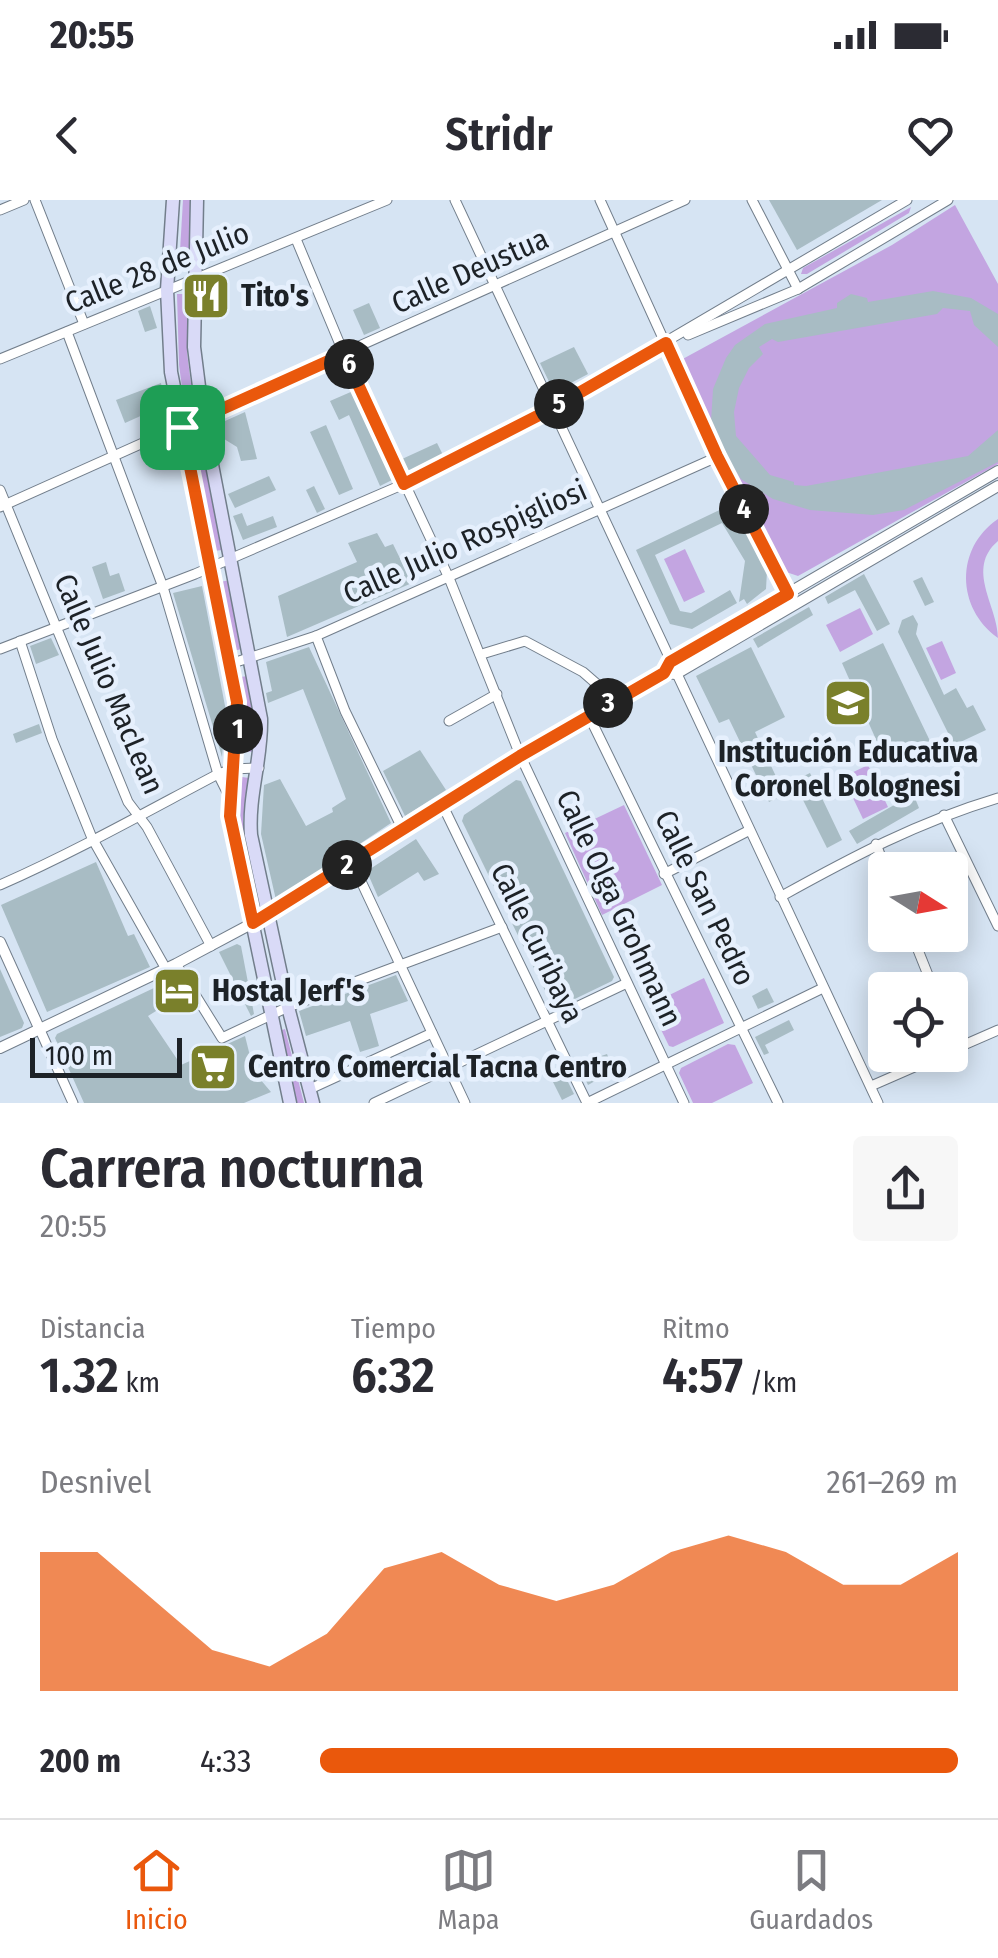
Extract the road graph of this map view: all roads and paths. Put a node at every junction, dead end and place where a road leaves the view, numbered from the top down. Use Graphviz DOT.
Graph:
graph roads {
  1 [pos="24,200"];
  2 [pos="36,200"];
  3 [pos="173,200"];
  4 [pos="197,200"];
  5 [pos="387,200"];
  6 [pos="455,200"];
  7 [pos="600,200"];
  8 [pos="686,200"];
  9 [pos="752,200"];
  10 [pos="906,200"];
  11 [pos="922,200"];
  12 [pos="948,200"];
  13 [pos="0,210"];
  14 [pos="928,212"];
  15 [pos="616,233"];
  16 [pos="296,239"];
  17 [pos="788,268"];
  18 [pos="193,279"];
  19 [pos="495,287"];
  20 [pos="798,289"];
  21 [pos="167,290"];
  22 [pos="84,324"];
  23 [pos="66,332"];
  24 [pos="666,343"];
  25 [pos="344,354"];
  26 [pos="0,359"];
  27 [pos="551,409"];
  28 [pos="203,418"];
  29 [pos="182,427"];
  30 [pos="717,456"];
  31 [pos="113,460"];
  32 [pos="998,471"];
  33 [pos="404,484"];
  34 [pos="998,486"];
  35 [pos="0,490"];
  36 [pos="3,506"];
  37 [pos="599,510"];
  38 [pos="231,559"];
  39 [pos="212,567"];
  40 [pos="819,577"];
  41 [pos="450,578"];
  42 [pos="163,587"];
  43 [pos="824,589"];
  44 [pos="788,594"];
  45 [pos="795,606"];
  46 [pos="57,627"];
  47 [pos="316,636"];
  48 [pos="20,641"];
  49 [pos="0,649"];
  50 [pos="482,654"];
  51 [pos="250,658"];
  52 [pos="230,664"];
  53 [pos="670,669"];
  54 [pos="497,694"];
  55 [pos="614,699"];
  56 [pos="588,714"];
  57 [pos="449,720"];
  58 [pos="520,756"];
  59 [pos="259,768"];
  60 [pos="233,769"];
  61 [pos="218,774"];
  62 [pos="230,797"];
  63 [pos="998,798"];
  64 [pos="442,804"];
  65 [pos="944,814"];
  66 [pos="138,816"];
  67 [pos="402,830"];
  68 [pos="748,830"];
  69 [pos="92,838"];
  70 [pos="876,844"];
  71 [pos="879,852"];
  72 [pos="352,862"];
  73 [pos="664,874"];
  74 [pos="0,884"];
  75 [pos="780,898"];
  76 [pos="268,914"];
  77 [pos="253,923"];
  78 [pos="997,923"];
  79 [pos="502,927"];
  80 [pos="0,942"];
  81 [pos="211,946"];
  82 [pos="402,966"];
  83 [pos="171,967"];
  84 [pos="627,983"];
  85 [pos="823,988"];
  86 [pos="288,1007"];
  87 [pos="270,1015"];
  88 [pos="547,1020"];
  89 [pos="40,1030"];
  90 [pos="742,1030"];
  91 [pos="998,1030"];
  92 [pos="432,1033"];
  93 [pos="968,1044"];
  94 [pos="0,1048"];
  95 [pos="665,1065"];
  96 [pos="448,1068"];
  97 [pos="903,1072"];
  98 [pos="870,1086"];
  99 [pos="311,1096"];
  100 [pos="386,1101"];
  101 [pos="73,1103"];
  102 [pos="290,1103"];
  103 [pos="374,1103"];
  104 [pos="465,1103"];
  105 [pos="587,1103"];
  106 [pos="684,1103"];
  107 [pos="778,1103"];
  108 [pos="878,1103"];
  1 -- 13 [label="street"];
  2 -- 22 [label="street"];
  3 -- 21 [label="main road"];
  4 -- 18 [label="main road"];
  5 -- 16 [label="street, Calle 28 de Julio"];
  6 -- 19 [label="street"];
  7 -- 15 [label="street"];
  8 -- 15 [label="street, Calle Deustua"];
  9 -- 17 [label="street"];
  10 -- 17 [label="street"];
  11 -- 14 [label="street"];
  12 -- 14 [label="street"];
  14 -- 20 [label="street"];
  15 -- 19 [label="street, Calle Deustua"];
  15 -- 24 [label="street"];
  16 -- 18 [label="street, Calle 28 de Julio"];
  16 -- 25 [label="street, Calle Olga Grohmann"];
  17 -- 20 [label="street"];
  17 -- 24 [label="street"];
  18 -- 21 [label="street, Calle 28 de Julio"];
  18 -- 28 [label="main road"];
  19 -- 25 [label="street, Calle Deustua"];
  19 -- 27 [label="street"];
  20 -- 24 [label="street"];
  21 -- 22 [label="street, Calle 28 de Julio"];
  21 -- 29 [label="main road"];
  22 -- 23 [label="street, Calle 28 de Julio"];
  23 -- 26 [label="street, Calle 28 de Julio"];
  23 -- 31 [label="street"];
  24 -- 27 [label="street"];
  24 -- 30 [label="street"];
  25 -- 28 [label="street, Calle Deustua"];
  25 -- 33 [label="street, Calle Olga Grohmann"];
  27 -- 33 [label="street"];
  27 -- 37 [label="street"];
  28 -- 29 [label="street, Calle Deustua"];
  28 -- 38 [label="main road"];
  29 -- 31 [label="street, Calle Deustua"];
  29 -- 39 [label="main road"];
  30 -- 37 [label="street, Calle Julio Rospigliosi"];
  30 -- 44 [label="street"];
  31 -- 36 [label="street, Calle Deustua"];
  31 -- 42 [label="street"];
  32 -- 40 [label="street"];
  33 -- 38 [label="street"];
  33 -- 41 [label="street, Calle Olga Grohmann"];
  34 -- 43 [label="street"];
  35 -- 36 [label="street, Calle Julio MacLean"];
  36 -- 46 [label="street, Calle Julio MacLean"];
  37 -- 41 [label="street, Calle Julio Rospigliosi"];
  37 -- 53 [label="street"];
  38 -- 39 [label="street"];
  38 -- 51 [label="main road"];
  39 -- 42 [label="street"];
  39 -- 52 [label="main road"];
  40 -- 43 [label="street"];
  40 -- 44 [label="street"];
  41 -- 47 [label="street, Calle Julio Rospigliosi"];
  41 -- 50 [label="street, Calle Olga Grohmann"];
  42 -- 46 [label="street"];
  42 -- 61 [label="street"];
  43 -- 45 [label="street"];
  44 -- 45 [label="street"];
  44 -- 53 [label="street"];
  45 -- 53 [label="street"];
  46 -- 48 [label="street"];
  46 -- 66 [label="street, Calle Julio MacLean"];
  47 -- 51 [label="street, Calle Julio Rospigliosi"];
  47 -- 67 [label="street"];
  48 -- 49 [label="street"];
  48 -- 69 [label="street"];
  50 -- 54 [label="street, Calle Olga Grohmann"];
  50 -- 55 [label="street"];
  51 -- 52 [label="street, Calle Julio Rospigliosi"];
  51 -- 59 [label="main road"];
  52 -- 60 [label="main road"];
  53 -- 55 [label="street"];
  53 -- 68 [label="street"];
  54 -- 57 [label="street"];
  54 -- 58 [label="street, Calle Olga Grohmann"];
  55 -- 56 [label="street"];
  56 -- 58 [label="street"];
  56 -- 73 [label="street, Calle San Pedro"];
  58 -- 64 [label="street"];
  58 -- 84 [label="street, Calle Olga Grohmann"];
  59 -- 60 [label="street"];
  59 -- 76 [label="main road"];
  60 -- 61 [label="street"];
  60 -- 62 [label="main road"];
  61 -- 62 [label="street"];
  61 -- 66 [label="street"];
  62 -- 77 [label="main road"];
  63 -- 65 [label="street"];
  64 -- 67 [label="street"];
  64 -- 79 [label="street, Calle Curibaya"];
  65 -- 70 [label="street"];
  65 -- 78 [label="street"];
  66 -- 69 [label="street"];
  66 -- 81 [label="street, Calle Julio MacLean"];
  67 -- 72 [label="street"];
  68 -- 73 [label="street"];
  68 -- 75 [label="street"];
  69 -- 74 [label="street"];
  69 -- 83 [label="street"];
  70 -- 71 [label="street"];
  70 -- 75 [label="street"];
  72 -- 76 [label="street"];
  72 -- 82 [label="street"];
  73 -- 90 [label="street, Calle San Pedro"];
  75 -- 85 [label="street"];
  76 -- 77 [label="street"];
  76 -- 86 [label="main road"];
  77 -- 81 [label="street"];
  77 -- 87 [label="main road"];
  79 -- 82 [label="street"];
  79 -- 88 [label="street, Calle Curibaya"];
  80 -- 89 [label="street"];
  81 -- 83 [label="street"];
  82 -- 86 [label="street"];
  82 -- 92 [label="street"];
  83 -- 87 [label="street"];
  83 -- 89 [label="street"];
  84 -- 88 [label="street"];
  84 -- 95 [label="street, Calle Olga Grohmann"];
  85 -- 90 [label="street"];
  85 -- 98 [label="street"];
  86 -- 87 [label="street"];
  86 -- 99 [label="main road"];
  87 -- 102 [label="main road"];
  88 -- 96 [label="street"];
  88 -- 105 [label="street, Calle Curibaya"];
  89 -- 94 [label="street"];
  89 -- 101 [label="street"];
  90 -- 95 [label="street"];
  90 -- 107 [label="street, Calle San Pedro"];
  91 -- 93 [label="street"];
  92 -- 96 [label="street"];
  92 -- 99 [label="street"];
  95 -- 105 [label="street"];
  95 -- 106 [label="street, Calle Olga Grohmann"];
  96 -- 100 [label="street"];
  96 -- 104 [label="street"];
  97 -- 98 [label="street"];
  98 -- 108 [label="street"];
  100 -- 103 [label="street"];
}
